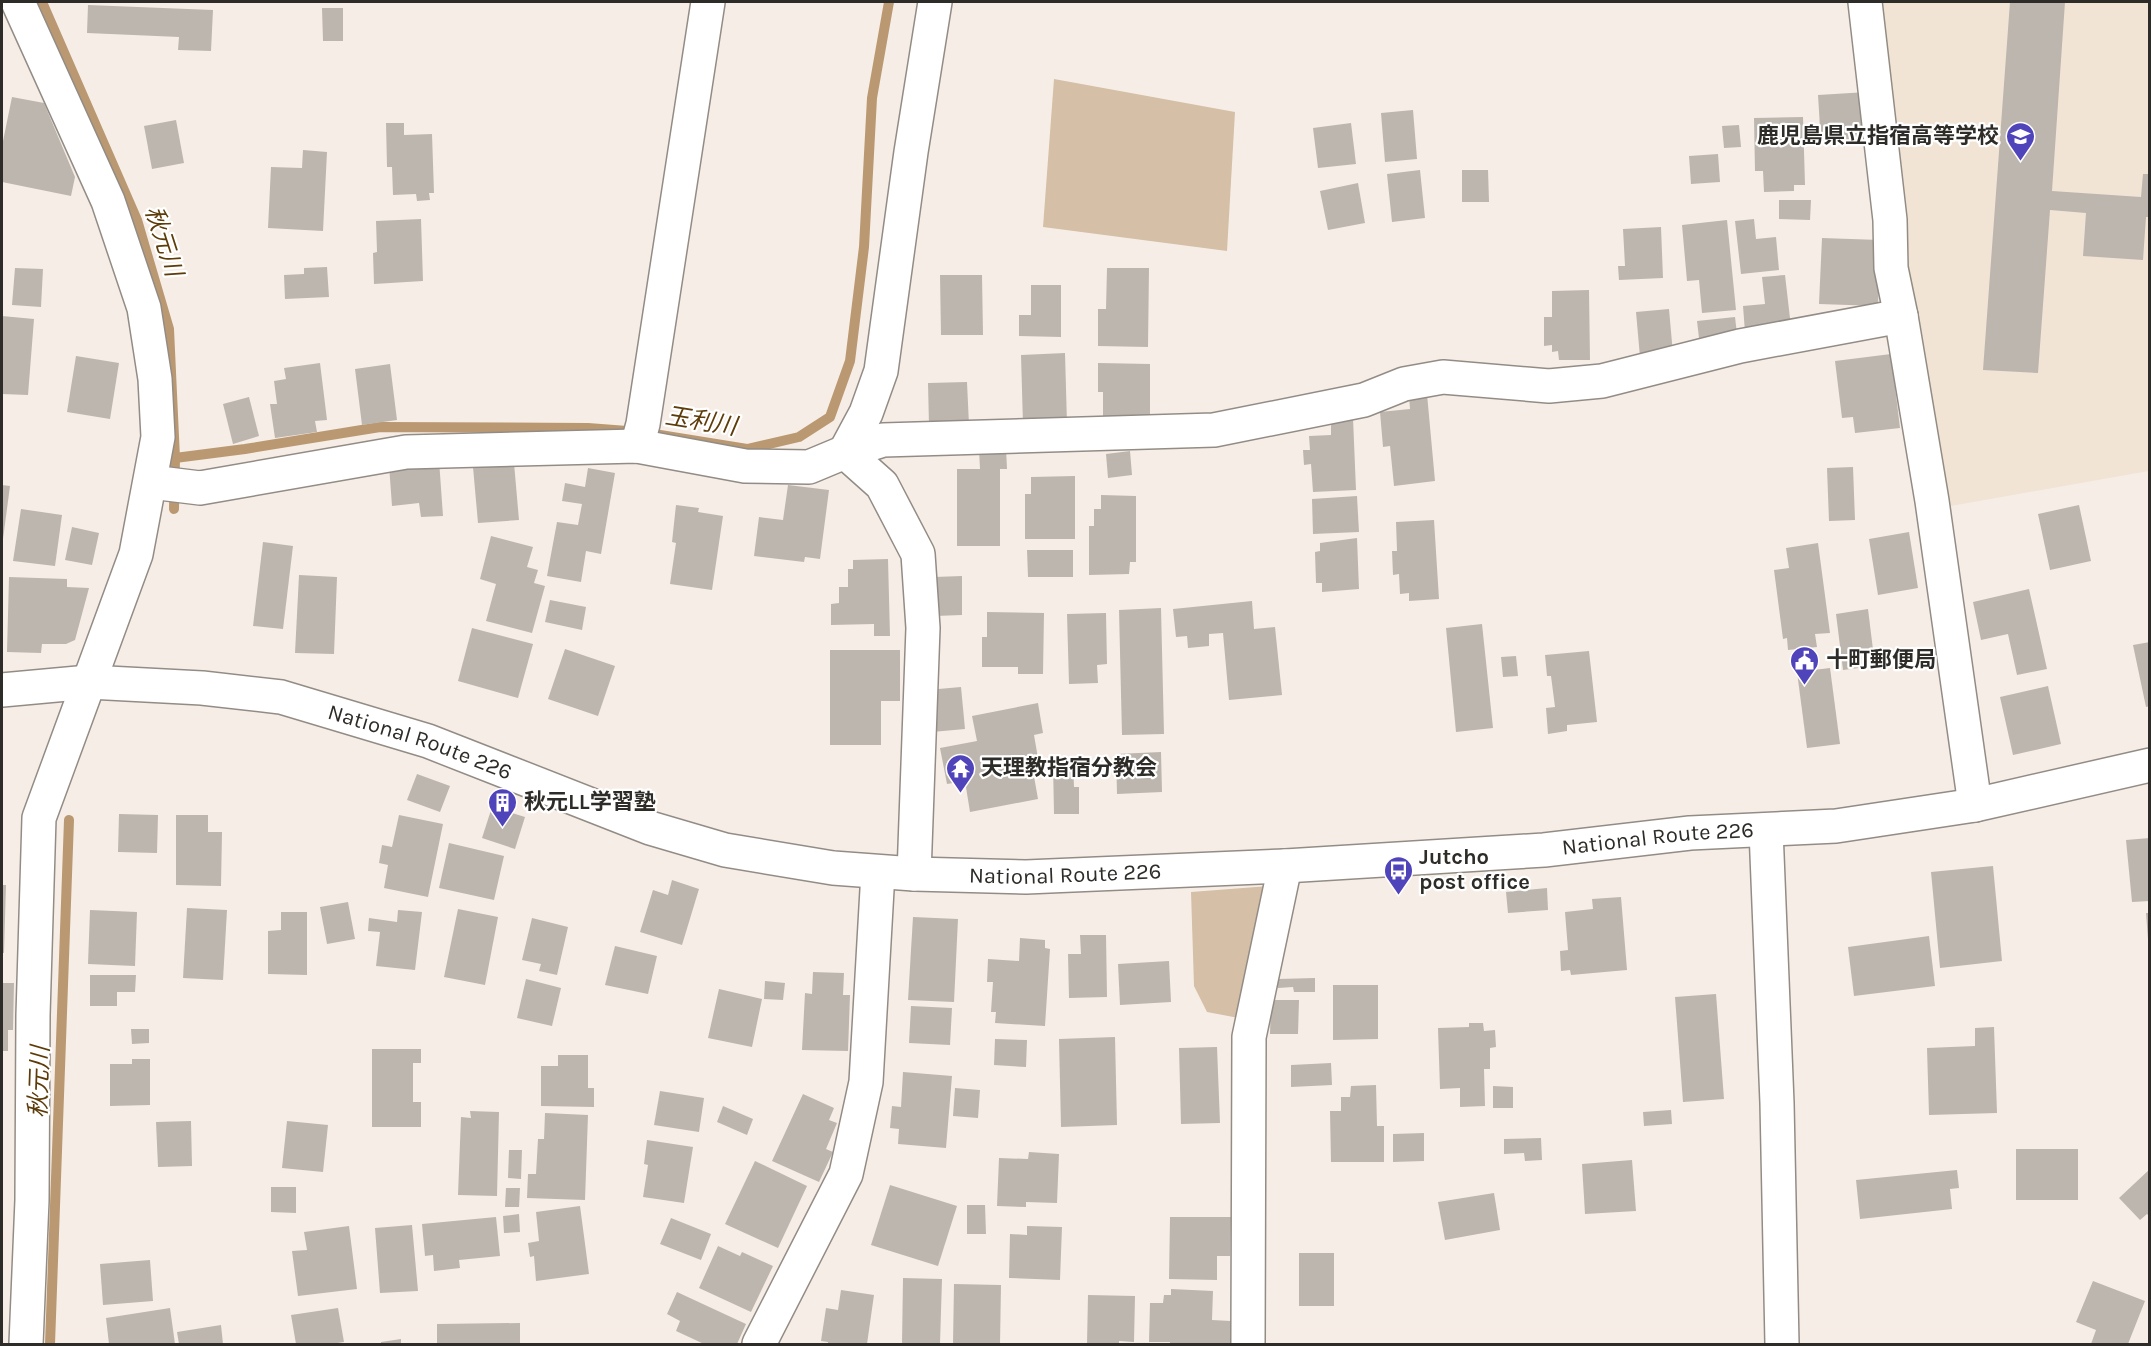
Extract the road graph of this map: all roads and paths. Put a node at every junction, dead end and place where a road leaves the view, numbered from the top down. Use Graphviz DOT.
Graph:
graph roads {
  1 [pos="18,2"];
  2 [pos="708,2"];
  3 [pos="935,2"];
  4 [pos="1864,2"];
  5 [pos="1901,316"];
  6 [pos="639,438"];
  7 [pos="845,452"];
  8 [pos="153,482"];
  9 [pos="89,682"];
  10 [pos="2,690"];
  11 [pos="2150,765"];
  12 [pos="1975,805"];
  13 [pos="1766,830"];
  14 [pos="1285,866"];
  15 [pos="878,872"];
  16 [pos="914,874"];
  17 [pos="26,1344"];
  18 [pos="759,1344"];
  19 [pos="1248,1344"];
  20 [pos="1782,1344"];
  1 -- 8 [label="main road"];
  2 -- 6 [label="main road"];
  3 -- 7 [label="main road"];
  4 -- 5 [label="main road"];
  5 -- 7 [label="main road"];
  5 -- 12 [label="main road"];
  6 -- 7 [label="main road"];
  6 -- 8 [label="main road"];
  7 -- 16 [label="main road"];
  8 -- 9 [label="main road"];
  9 -- 10 [label="main road, National Route 226"];
  9 -- 15 [label="main road, National Route 226"];
  9 -- 17 [label="main road"];
  11 -- 12 [label="main road, National Route 226"];
  12 -- 13 [label="main road, National Route 226"];
  13 -- 14 [label="main road, National Route 226"];
  13 -- 20 [label="main road"];
  14 -- 16 [label="main road, National Route 226"];
  14 -- 19 [label="main road"];
  15 -- 16 [label="main road, National Route 226"];
  15 -- 18 [label="main road"];
}
